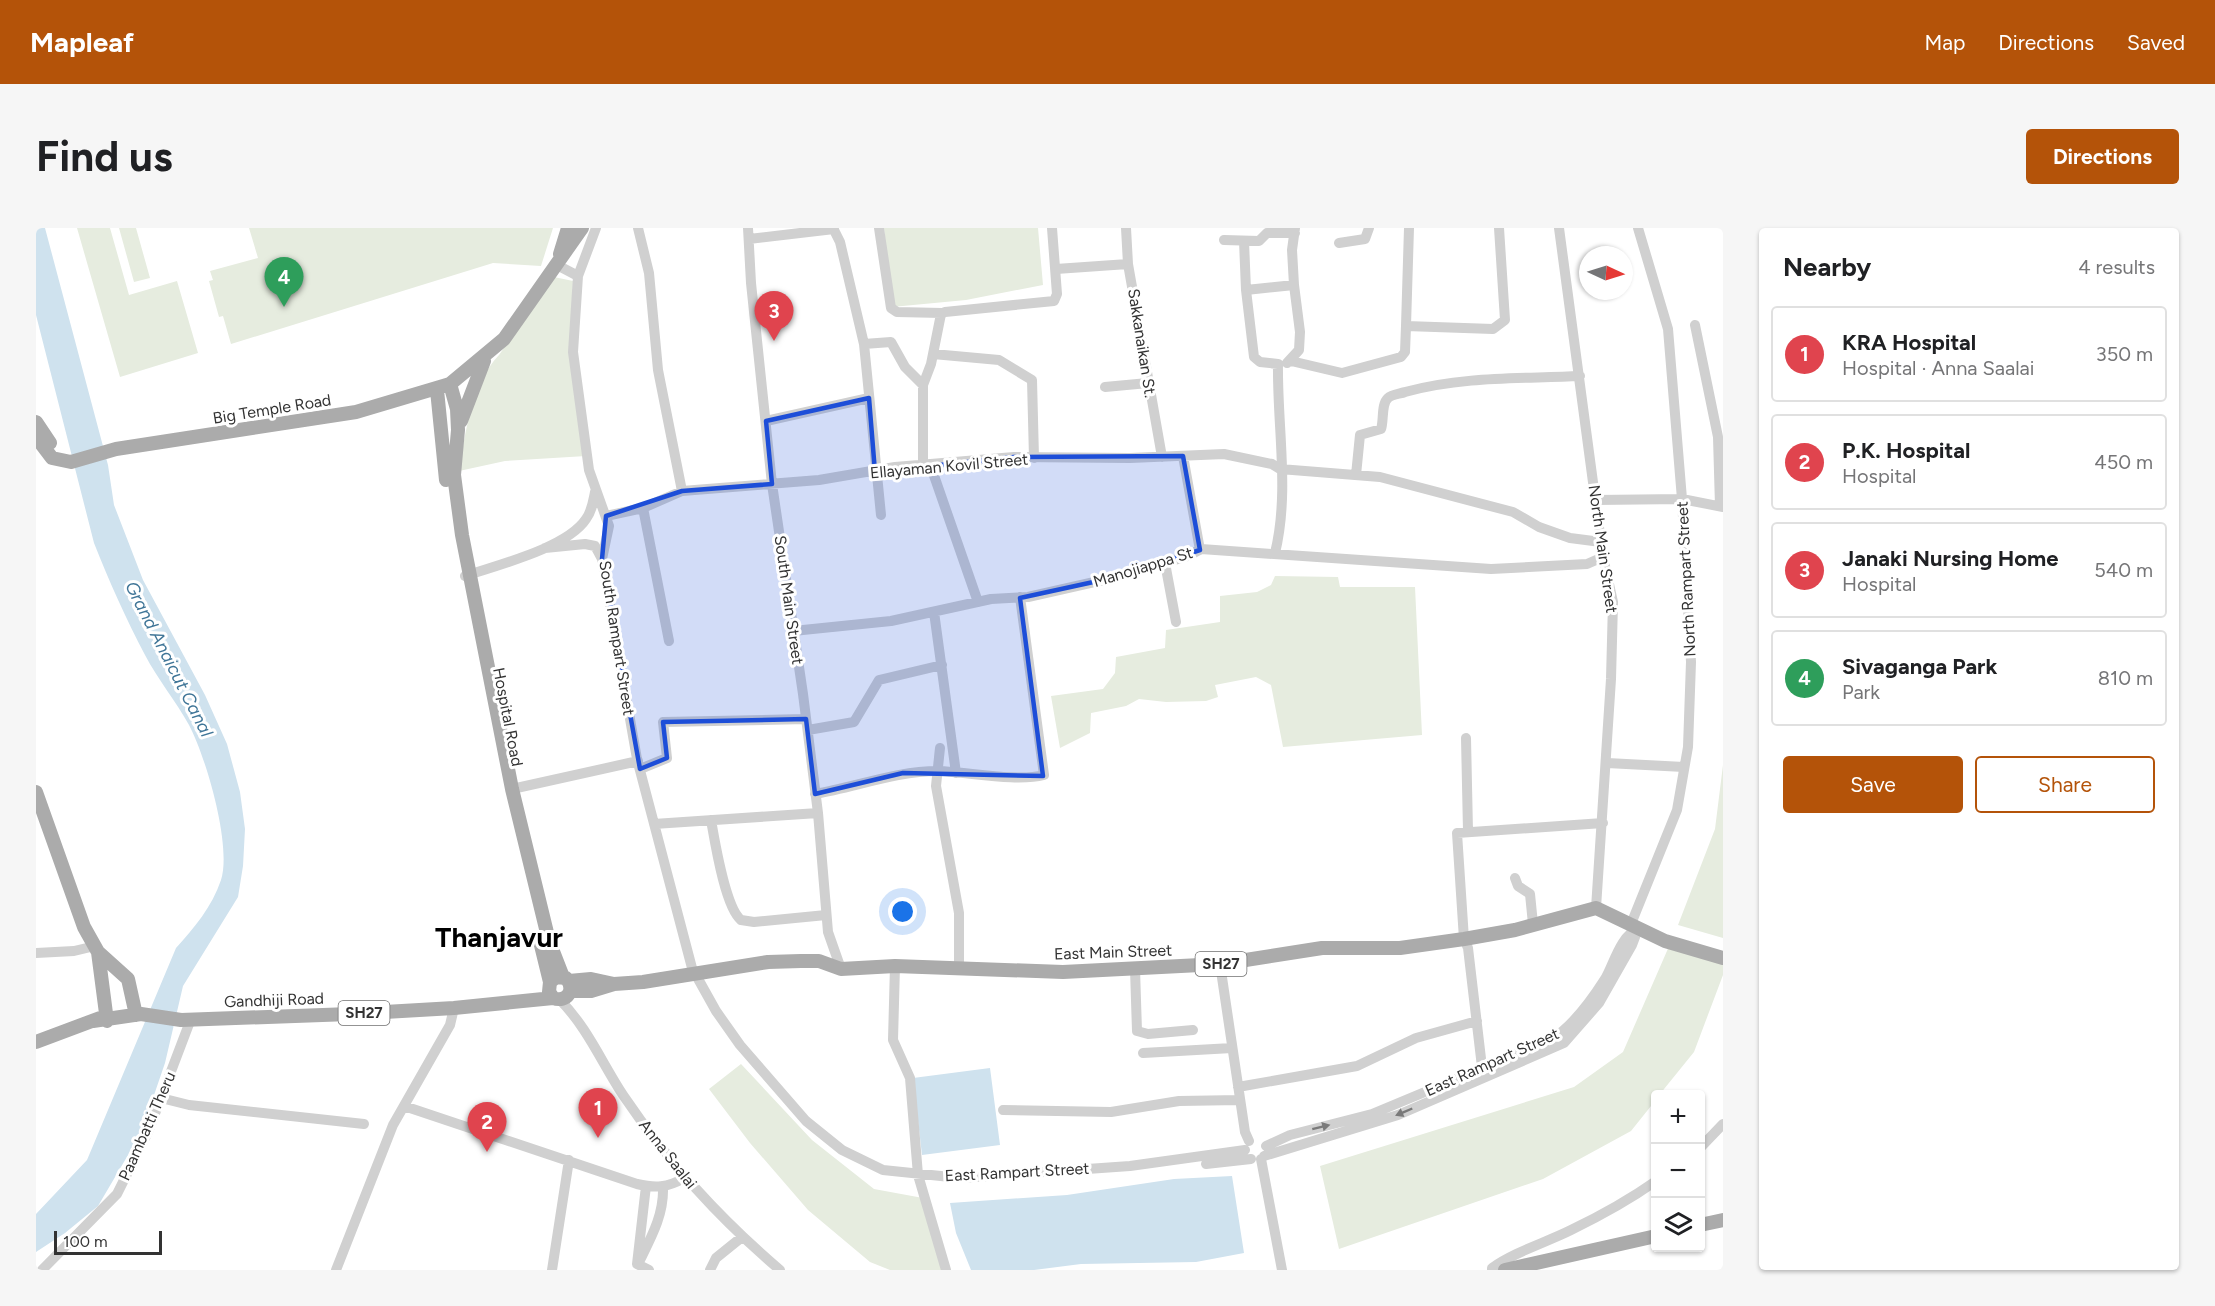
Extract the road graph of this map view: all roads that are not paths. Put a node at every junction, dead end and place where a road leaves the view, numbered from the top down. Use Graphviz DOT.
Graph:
graph roads {
  1 [pos="568,228"];
  2 [pos="582,228"];
  3 [pos="596,228"];
  4 [pos="638,228"];
  5 [pos="879,228"];
  6 [pos="1052,228"];
  7 [pos="1126,228"];
  8 [pos="1368,228"];
  9 [pos="1409,228"];
  10 [pos="1499,228"];
  11 [pos="1559,228"];
  12 [pos="1638,228"];
  13 [pos="833,229"];
  14 [pos="1295,230"];
  15 [pos="748,233"];
  16 [pos="1224,240"];
  17 [pos="1244,241"];
  18 [pos="1339,243"];
  19 [pos="1128,264"];
  20 [pos="557,265"];
  21 [pos="1056,269"];
  22 [pos="578,276"];
  23 [pos="1294,285"];
  24 [pos="1246,290"];
  25 [pos="942,313"];
  26 [pos="1695,325"];
  27 [pos="1406,326"];
  28 [pos="864,344"];
  29 [pos="933,354"];
  30 [pos="486,356"];
  31 [pos="1291,361"];
  32 [pos="1278,364"];
  33 [pos="1580,376"];
  34 [pos="1148,382"];
  35 [pos="450,384"];
  36 [pos="923,385"];
  37 [pos="1105,387"];
  38 [pos="437,390"];
  39 [pos="869,398"];
  40 [pos="400,401"];
  41 [pos="766,421"];
  42 [pos="36,422"];
  43 [pos="458,430"];
  44 [pos="442,433"];
  45 [pos="36,437"];
  46 [pos="1180,456"];
  47 [pos="1162,457"];
  48 [pos="1034,458"];
  49 [pos="66,461"];
  50 [pos="926,464"];
  51 [pos="1285,469"];
  52 [pos="876,472"];
  53 [pos="1356,475"];
  54 [pos="772,484"];
  55 [pos="682,491"];
  56 [pos="595,492"];
  57 [pos="1682,499"];
  58 [pos="1596,500"];
  59 [pos="1722,506"];
  60 [pos="643,508"];
  61 [pos="881,514"];
  62 [pos="606,516"];
  63 [pos="1601,542"];
  64 [pos="545,548"];
  65 [pos="1200,550"];
  66 [pos="1275,553"];
  67 [pos="1603,557"];
  68 [pos="602,559"];
  69 [pos="1165,563"];
  70 [pos="467,576"];
  71 [pos="1020,597"];
  72 [pos="978,602"];
  73 [pos="934,612"];
  74 [pos="1176,622"];
  75 [pos="793,631"];
  76 [pos="669,641"];
  77 [pos="942,665"];
  78 [pos="807,724"];
  79 [pos="1466,738"];
  80 [pos="940,748"];
  81 [pos="1607,763"];
  82 [pos="639,765"];
  83 [pos="1684,767"];
  84 [pos="938,771"];
  85 [pos="956,773"];
  86 [pos="512,789"];
  87 [pos="36,792"];
  88 [pos="815,794"];
  89 [pos="818,813"];
  90 [pos="711,820"];
  91 [pos="1603,823"];
  92 [pos="654,824"];
  93 [pos="1468,831"];
  94 [pos="1515,878"];
  95 [pos="1596,908"];
  96 [pos="826,915"];
  97 [pos="1533,924"];
  98 [pos="1634,927"];
  99 [pos="1464,939"];
  100 [pos="97,949"];
  101 [pos="36,953"];
  102 [pos="1723,958"];
  103 [pos="1220,964"];
  104 [pos="895,966"];
  105 [pos="841,969"];
  106 [pos="959,969"];
  107 [pos="1135,969"];
  108 [pos="695,976"];
  109 [pos="560,988"];
  110 [pos="454,1008"];
  111 [pos="139,1010"];
  112 [pos="102,1019"];
  113 [pos="184,1019"];
  114 [pos="1477,1021"];
  115 [pos="1193,1030"];
  116 [pos="36,1042"];
  117 [pos="1232,1048"];
  118 [pos="1143,1053"];
  119 [pos="1482,1067"];
  120 [pos="1238,1087"];
  121 [pos="161,1098"];
  122 [pos="1240,1100"];
  123 [pos="404,1106"];
  124 [pos="1003,1110"];
  125 [pos="364,1124"];
  126 [pos="1723,1124"];
  127 [pos="1705,1144"];
  128 [pos="1256,1152"];
  129 [pos="569,1160"];
  130 [pos="918,1175"];
  131 [pos="684,1178"];
  132 [pos="1651,1184"];
  133 [pos="646,1186"];
  134 [pos="663,1187"];
  135 [pos="1723,1220"];
  136 [pos="1705,1225"];
  137 [pos="1651,1237"];
  138 [pos="742,1238"];
  139 [pos="637,1264"];
  140 [pos="1531,1266"];
  141 [pos="42,1270"];
  142 [pos="336,1270"];
  143 [pos="552,1270"];
  144 [pos="649,1270"];
  145 [pos="710,1270"];
  146 [pos="780,1270"];
  147 [pos="946,1270"];
  148 [pos="1282,1270"];
  149 [pos="1492,1270"];
  150 [pos="1505,1270"];
  1 -- 20 [label="main road"];
  2 -- 20 [label="main road, Big Temple Road"];
  3 -- 22 [label="street, South Rampart Street"];
  4 -- 55 [label="street"];
  5 -- 25 [label="street"];
  6 -- 21 [label="street"];
  7 -- 19 [label="street, Sakkanaikan St."];
  8 -- 18 [label="street"];
  9 -- 27 [label="street"];
  10 -- 27 [label="street"];
  11 -- 33 [label="street, North Main Street"];
  12 -- 57 [label="street, North Rampart Street"];
  13 -- 15 [label="street"];
  13 -- 28 [label="street"];
  14 -- 17 [label="street"];
  14 -- 23 [label="street"];
  15 -- 41 [label="street, South Main Street"];
  16 -- 17 [label="street"];
  17 -- 24 [label="street"];
  19 -- 21 [label="street"];
  19 -- 34 [label="street, Sakkanaikan St."];
  20 -- 22 [label="street"];
  20 -- 30 [label="main road, Big Temple Road"];
  21 -- 25 [label="street"];
  22 -- 56 [label="street, South Rampart Street"];
  23 -- 24 [label="street"];
  23 -- 31 [label="street"];
  24 -- 32 [label="street"];
  25 -- 29 [label="street"];
  26 -- 59 [label="street"];
  27 -- 31 [label="street"];
  28 -- 36 [label="street"];
  28 -- 39 [label="street"];
  29 -- 36 [label="street"];
  29 -- 48 [label="street"];
  30 -- 35 [label="main road, Big Temple Road"];
  30 -- 43 [label="main road"];
  31 -- 32 [label="street"];
  32 -- 51 [label="street"];
  33 -- 53 [label="street"];
  33 -- 58 [label="street, North Main Street"];
  34 -- 37 [label="street"];
  34 -- 47 [label="street, Sakkanaikan St."];
  35 -- 38 [label="main road, Big Temple Road"];
  35 -- 43 [label="main road"];
  36 -- 50 [label="street"];
  38 -- 40 [label="main road, Big Temple Road"];
  38 -- 44 [label="main road, Hospital Road"];
  39 -- 41 [label="street"];
  39 -- 52 [label="street"];
  40 -- 44 [label="main road"];
  40 -- 49 [label="main road, Big Temple Road"];
  41 -- 54 [label="street, South Main Street"];
  42 -- 49 [label="main road"];
  43 -- 70 [label="main road, Hospital Road"];
  44 -- 70 [label="main road, Hospital Road"];
  45 -- 49 [label="main road"];
  46 -- 47 [label="street, Ellayaman Kovil Street"];
  46 -- 51 [label="street, Ellayaman Kovil Street"];
  46 -- 65 [label="street"];
  47 -- 48 [label="street, Ellayaman Kovil Street"];
  48 -- 50 [label="street, Ellayaman Kovil Street"];
  50 -- 52 [label="street, Ellayaman Kovil Street"];
  50 -- 72 [label="street"];
  51 -- 53 [label="street, Ellayaman Kovil Street"];
  51 -- 66 [label="street"];
  52 -- 54 [label="street, Ellayaman Kovil Street"];
  52 -- 61 [label="street"];
  53 -- 63 [label="street, Ellayaman Kovil Street"];
  54 -- 55 [label="street, Ellayaman Kovil Street"];
  54 -- 75 [label="street, South Main Street"];
  55 -- 60 [label="street, Ellayaman Kovil Street"];
  56 -- 62 [label="street, South Rampart Street"];
  56 -- 64 [label="street"];
  57 -- 58 [label="street"];
  57 -- 59 [label="street"];
  57 -- 83 [label="street, North Rampart Street"];
  58 -- 63 [label="street, North Main Street"];
  60 -- 62 [label="street, Ellayaman Kovil Street"];
  60 -- 76 [label="street"];
  62 -- 68 [label="street, South Rampart Street"];
  63 -- 67 [label="street, North Main Street"];
  64 -- 68 [label="street"];
  64 -- 70 [label="street"];
  65 -- 66 [label="street, Manojiappa St"];
  65 -- 69 [label="street, Manojiappa St"];
  66 -- 67 [label="street, Manojiappa St"];
  67 -- 81 [label="street, North Main Street"];
  68 -- 82 [label="street, South Rampart Street"];
  69 -- 71 [label="street, Manojiappa St"];
  69 -- 74 [label="street"];
  70 -- 86 [label="main road, Hospital Road"];
  70 -- 109 [label="main road, Hospital Road"];
  71 -- 72 [label="street, Manojiappa St"];
  71 -- 85 [label="street"];
  72 -- 73 [label="street, Manojiappa St"];
  73 -- 75 [label="street, Manojiappa St"];
  73 -- 77 [label="street"];
  75 -- 78 [label="street, South Main Street"];
  77 -- 78 [label="street"];
  77 -- 85 [label="street"];
  78 -- 82 [label="street"];
  78 -- 88 [label="street, South Main Street"];
  79 -- 93 [label="street"];
  80 -- 84 [label="street"];
  81 -- 83 [label="street"];
  81 -- 91 [label="street, North Main Street"];
  82 -- 86 [label="street"];
  82 -- 92 [label="street, South Rampart Street"];
  83 -- 98 [label="street, North Rampart Street"];
  84 -- 85 [label="street"];
  84 -- 88 [label="street"];
  84 -- 106 [label="street"];
  86 -- 109 [label="main road, Hospital Road"];
  87 -- 100 [label="main road"];
  88 -- 89 [label="street, South Main Street"];
  89 -- 90 [label="street"];
  89 -- 96 [label="street, South Main Street"];
  90 -- 92 [label="street"];
  90 -- 96 [label="street"];
  91 -- 93 [label="street"];
  91 -- 95 [label="street, North Main Street"];
  92 -- 108 [label="street, South Rampart Street"];
  93 -- 99 [label="street"];
  94 -- 97 [label="street"];
  95 -- 97 [label="main road, East Main Street / SH27"];
  95 -- 98 [label="main road"];
  96 -- 105 [label="street, South Main Street"];
  97 -- 99 [label="main road, East Main Street / SH27"];
  98 -- 102 [label="main road"];
  98 -- 119 [label="street, East Rampart Street"];
  98 -- 128 [label="street, North Rampart Street, one-way"];
  99 -- 103 [label="main road, East Main Street / SH27"];
  99 -- 114 [label="street"];
  100 -- 101 [label="street"];
  100 -- 111 [label="main road"];
  100 -- 112 [label="main road"];
  103 -- 107 [label="main road, East Main Street / SH27"];
  103 -- 117 [label="street"];
  104 -- 105 [label="main road, East Main Street / SH27"];
  104 -- 106 [label="main road, East Main Street / SH27"];
  104 -- 130 [label="street"];
  105 -- 108 [label="main road, SH27"];
  106 -- 107 [label="main road, East Main Street / SH27"];
  107 -- 115 [label="street"];
  108 -- 109 [label="main road, SH27"];
  108 -- 130 [label="street, East Rampart Street"];
  109 -- 110 [label="main road, Gandhiji Road / SH27"];
  109 -- 131 [label="street, Anna Saalai"];
  110 -- 113 [label="main road, Gandhiji Road / SH27"];
  110 -- 123 [label="street"];
  111 -- 112 [label="main road, SH27"];
  111 -- 113 [label="main road, SH27"];
  112 -- 116 [label="main road, SH27"];
  113 -- 121 [label="street, Paambatti Theru"];
  114 -- 119 [label="street"];
  114 -- 120 [label="street"];
  117 -- 118 [label="street"];
  117 -- 120 [label="street"];
  128 -- 119 [label="street, East Rampart Street, one-way"];
  120 -- 122 [label="street"];
  121 -- 125 [label="street"];
  121 -- 141 [label="street, Paambatti Theru"];
  122 -- 124 [label="street"];
  122 -- 128 [label="street"];
  123 -- 129 [label="street"];
  123 -- 142 [label="street"];
  126 -- 127 [label="street"];
  128 -- 130 [label="street, East Rampart Street"];
  128 -- 148 [label="street"];
  129 -- 133 [label="street"];
  129 -- 143 [label="street"];
  130 -- 147 [label="street"];
  131 -- 134 [label="street"];
  131 -- 138 [label="street, Anna Saalai"];
  132 -- 149 [label="street"];
  133 -- 134 [label="street"];
  133 -- 139 [label="street"];
  134 -- 139 [label="street"];
  135 -- 136 [label="main road"];
  137 -- 140 [label="main road"];
  138 -- 145 [label="street"];
  138 -- 146 [label="street, Anna Saalai"];
  139 -- 144 [label="street"];
  140 -- 150 [label="main road"];
}
